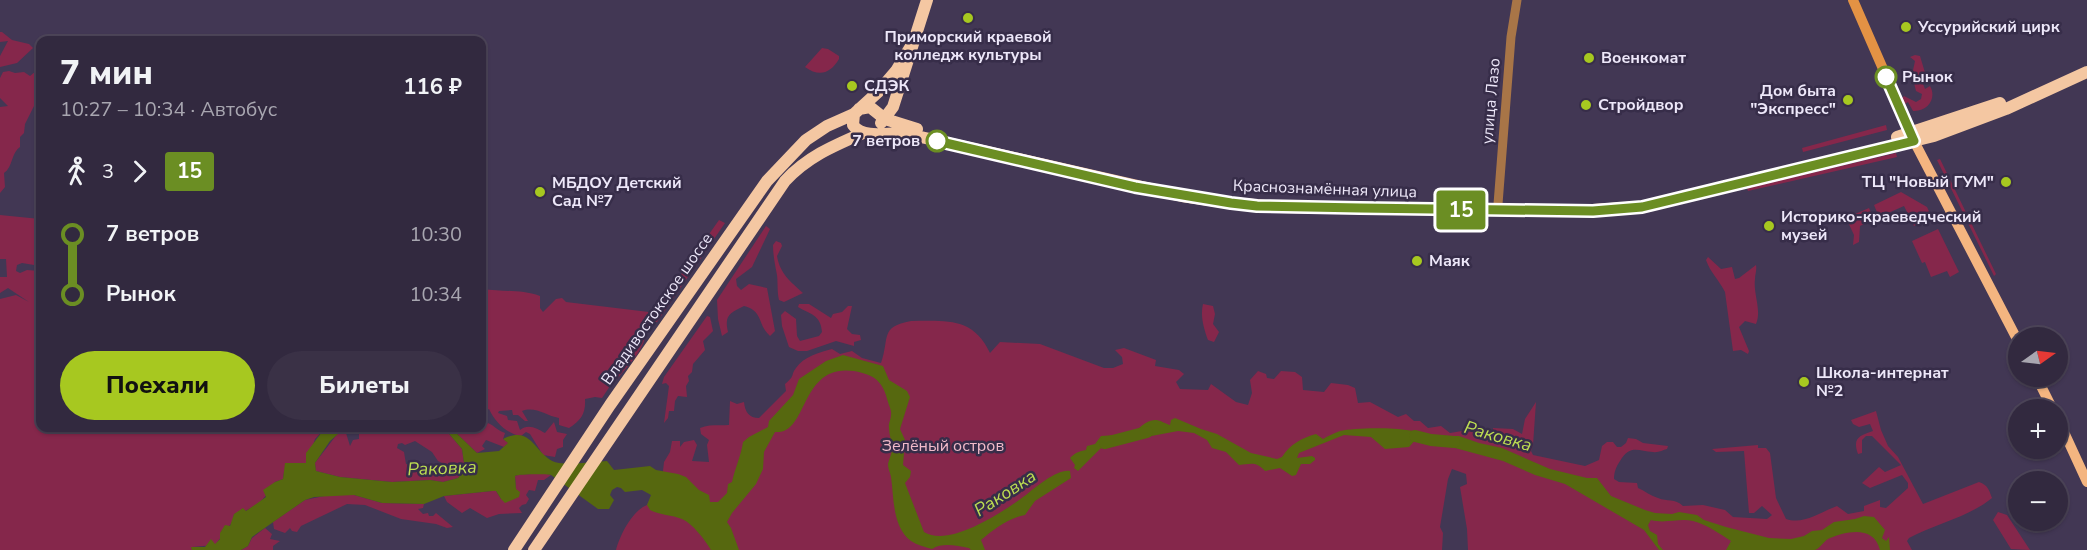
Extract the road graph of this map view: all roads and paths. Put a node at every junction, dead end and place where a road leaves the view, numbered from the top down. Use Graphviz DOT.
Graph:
graph roads {
  1 [pos="927,0"];
  2 [pos="1517,0"];
  3 [pos="1853,0"];
  4 [pos="914,41"];
  5 [pos="2087,64"];
  6 [pos="2087,72"];
  7 [pos="856,111"];
  8 [pos="885,118"];
  9 [pos="867,133"];
  10 [pos="1912,137"];
  11 [pos="1243,200"];
  12 [pos="1498,204"];
  13 [pos="1421,206"];
  14 [pos="1592,208"];
  15 [pos="2011,327"];
  16 [pos="641,360"];
  17 [pos="655,371"];
  18 [pos="2068,440"];
  19 [pos="2087,482"];
  20 [pos="515,548"];
  21 [pos="534,550"];
  1 -- 4 [label="highway"];
  2 -- 12 [label="street, улица Лазо"];
  3 -- 10 [label="main road"];
  4 -- 7 [label="highway, Владивостокское шоссе"];
  4 -- 8 [label="highway"];
  5 -- 10 [label="highway, Краснознамённая улица"];
  6 -- 10 [label="highway, Краснознамённая улица"];
  7 -- 8 [label="highway, Краснознамённая улица"];
  7 -- 9 [label="highway"];
  7 -- 16 [label="highway, Владивостокское шоссе"];
  8 -- 9 [label="highway"];
  8 -- 11 [label="highway, Краснознамённая улица"];
  9 -- 11 [label="highway, Краснознамённая улица"];
  9 -- 17 [label="highway, Владивостокское шоссе"];
  10 -- 14 [label="highway, Краснознамённая улица"];
  10 -- 14 [label="highway, Краснознамённая улица"];
  10 -- 15 [label="main road"];
  11 -- 13 [label="highway, Краснознамённая улица"];
  12 -- 13 [label="highway, Краснознамённая улица"];
  12 -- 14 [label="highway, Краснознамённая улица"];
  13 -- 14 [label="highway, Краснознамённая улица"];
  16 -- 17 [label="highway"];
  16 -- 20 [label="highway, Владивостокское шоссе"];
  17 -- 21 [label="highway, Владивостокское шоссе"];
  18 -- 19 [label="main road"];
}
